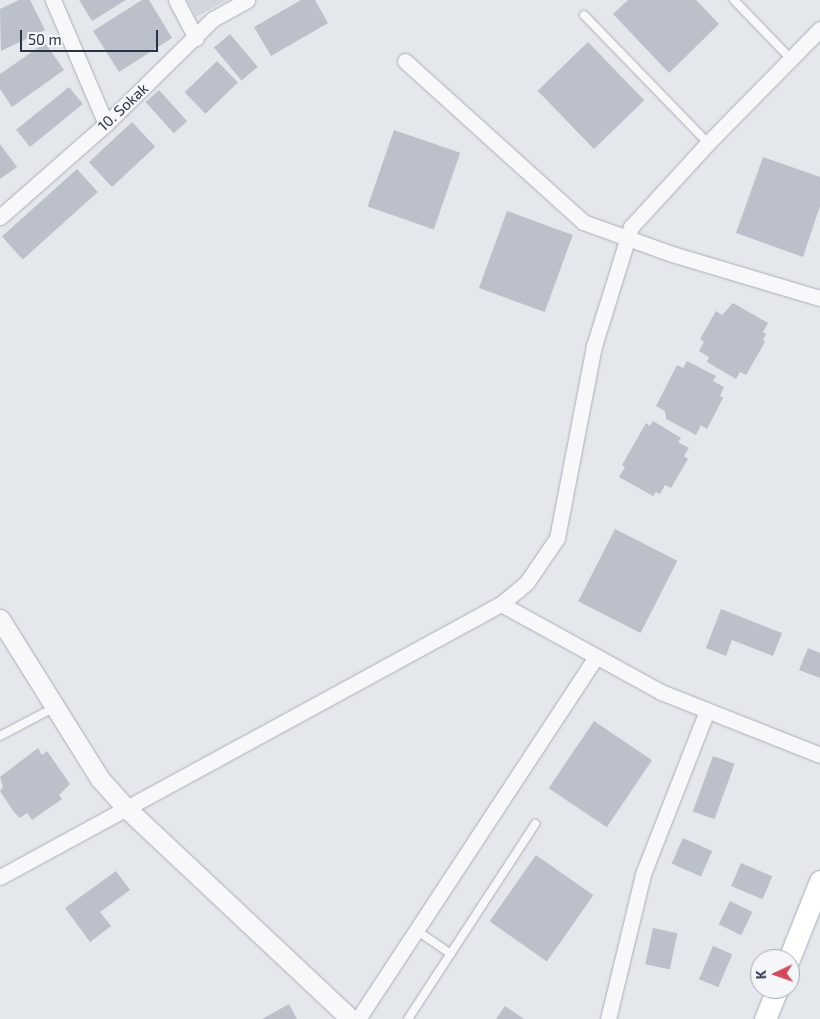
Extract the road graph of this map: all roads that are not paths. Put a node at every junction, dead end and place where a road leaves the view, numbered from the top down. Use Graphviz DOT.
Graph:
graph roads {
  1 [pos="53,0"];
  2 [pos="176,0"];
  3 [pos="247,0"];
  4 [pos="734,0"];
  5 [pos="584,15"];
  6 [pos="820,29"];
  7 [pos="196,38"];
  8 [pos="791,58"];
  9 [pos="406,61"];
  10 [pos="106,124"];
  11 [pos="708,143"];
  12 [pos="0,217"];
  13 [pos="628,239"];
  14 [pos="820,298"];
  15 [pos="501,604"];
  16 [pos="0,619"];
  17 [pos="596,656"];
  18 [pos="55,707"];
  19 [pos="707,711"];
  20 [pos="0,736"];
  21 [pos="820,755"];
  22 [pos="125,807"];
  23 [pos="535,824"];
  24 [pos="0,877"];
  25 [pos="818,891"];
  26 [pos="416,930"];
  27 [pos="793,949"];
  28 [pos="451,954"];
  29 [pos="773,999"];
  30 [pos="351,1019"];
  31 [pos="358,1019"];
  32 [pos="408,1019"];
  33 [pos="608,1019"];
  34 [pos="765,1019"];
  1 -- 10 [label="street"];
  2 -- 7 [label="street"];
  3 -- 7 [label="street, 10. Sokak"];
  4 -- 8 [label="lane"];
  5 -- 11 [label="lane"];
  6 -- 8 [label="street"];
  7 -- 10 [label="street, 10. Sokak"];
  8 -- 11 [label="street"];
  9 -- 13 [label="street"];
  10 -- 12 [label="street, 10. Sokak"];
  11 -- 13 [label="street"];
  13 -- 14 [label="street"];
  13 -- 15 [label="street"];
  15 -- 17 [label="street"];
  15 -- 22 [label="street"];
  16 -- 18 [label="street"];
  17 -- 19 [label="street"];
  17 -- 26 [label="street"];
  18 -- 20 [label="lane"];
  18 -- 22 [label="street"];
  19 -- 21 [label="street"];
  19 -- 33 [label="street"];
  22 -- 24 [label="street"];
  22 -- 30 [label="street"];
  23 -- 28 [label="lane"];
  25 -- 27 [label="main road"];
  26 -- 28 [label="lane"];
  26 -- 31 [label="street"];
  28 -- 32 [label="lane"];
  29 -- 34 [label="main road"];
}
